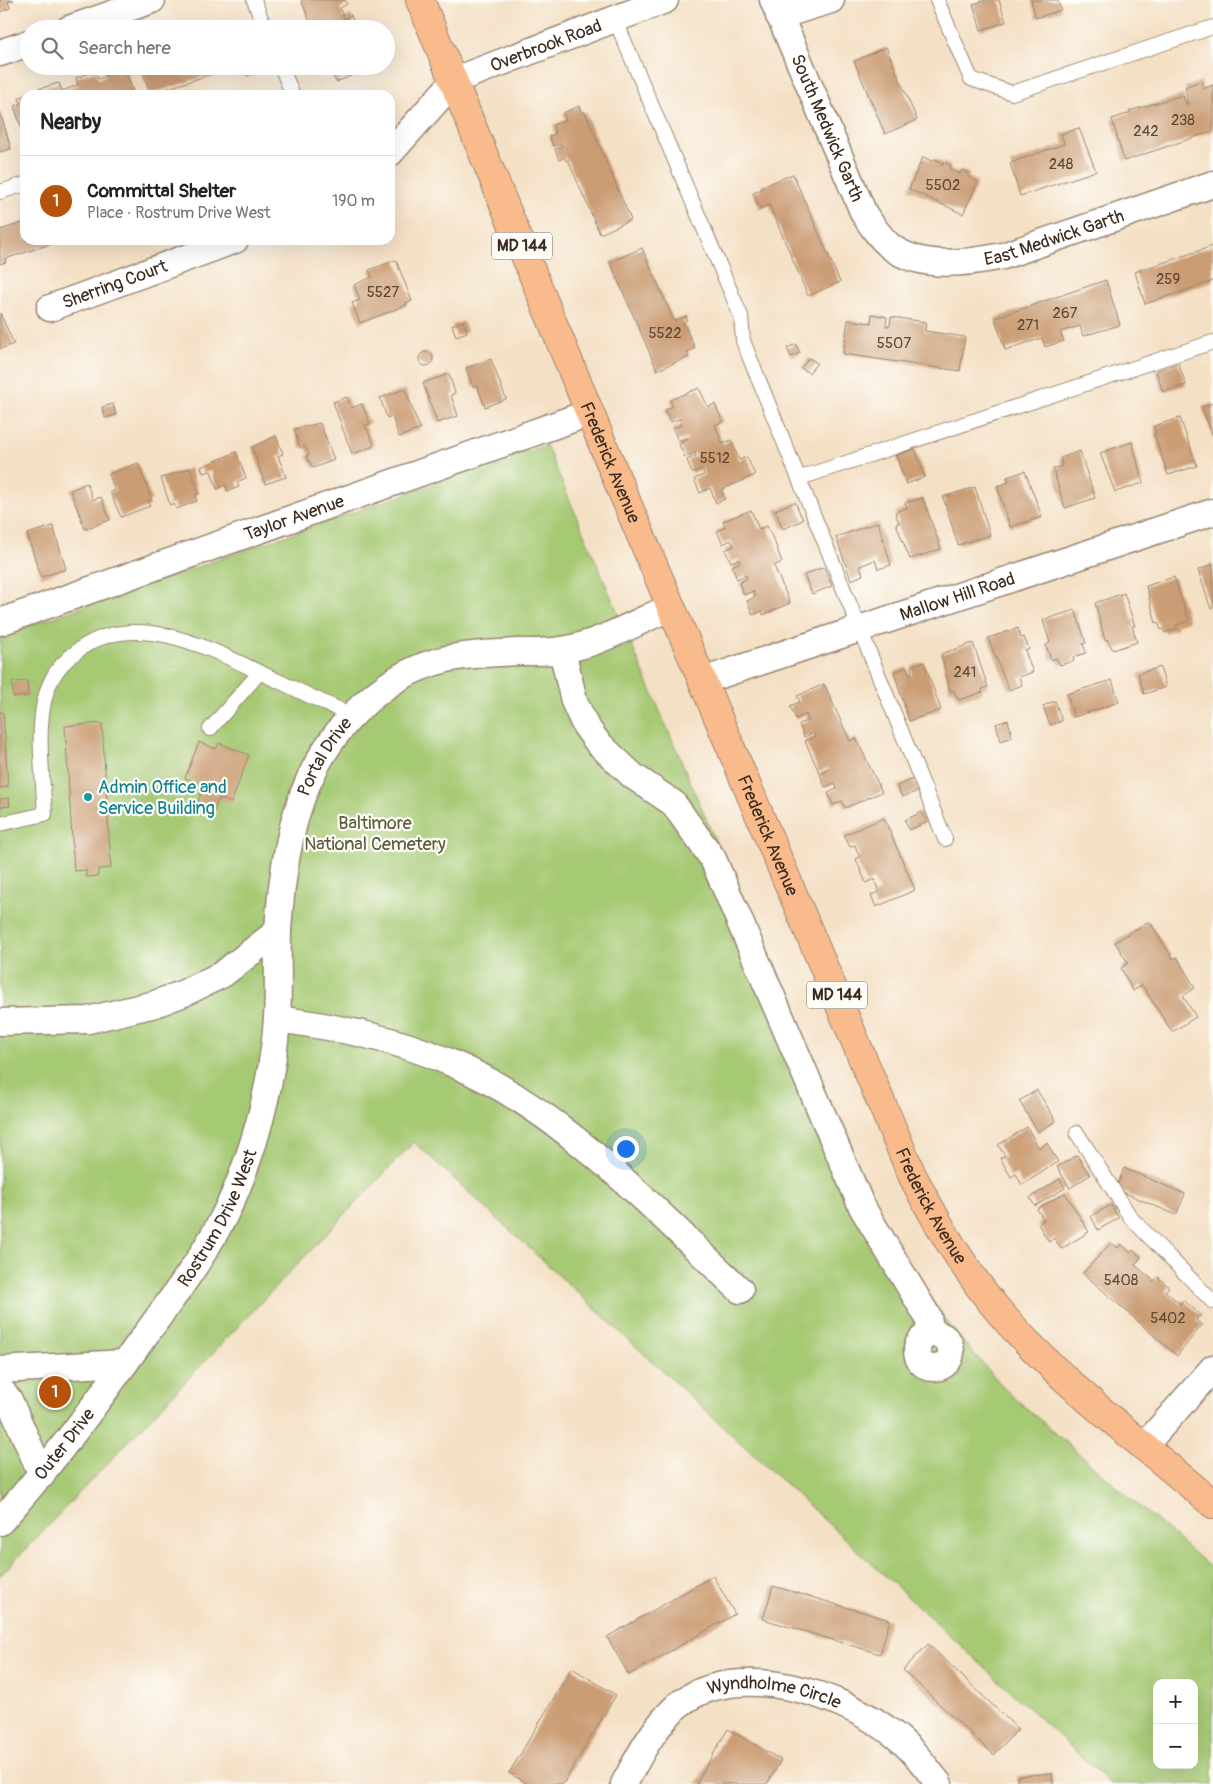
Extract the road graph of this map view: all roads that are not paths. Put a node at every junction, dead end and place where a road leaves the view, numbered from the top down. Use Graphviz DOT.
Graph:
graph roads {
  1 [pos="152,0"];
  2 [pos="254,0"];
  3 [pos="420,0"];
  4 [pos="665,0"];
  5 [pos="830,0"];
  6 [pos="937,0"];
  7 [pos="776,8"];
  8 [pos="615,19"];
  9 [pos="95,20"];
  10 [pos="262,20"];
  11 [pos="1213,27"];
  12 [pos="20,46"];
  13 [pos="0,53"];
  14 [pos="285,75"];
  15 [pos="455,80"];
  16 [pos="291,90"];
  17 [pos="395,147"];
  18 [pos="1213,184"];
  19 [pos="20,186"];
  20 [pos="0,192"];
  21 [pos="221,245"];
  22 [pos="892,248"];
  23 [pos="50,308"];
  24 [pos="1213,342"];
  25 [pos="589,413"];
  26 [pos="800,478"];
  27 [pos="1213,512"];
  28 [pos="671,607"];
  29 [pos="0,622"];
  30 [pos="861,630"];
  31 [pos="562,650"];
  32 [pos="260,672"];
  33 [pos="702,681"];
  34 [pos="348,718"];
  35 [pos="210,729"];
  36 [pos="0,824"];
  37 [pos="945,839"];
  38 [pos="278,931"];
  39 [pos="277,1019"];
  40 [pos="0,1022"];
  41 [pos="1077,1133"];
  42 [pos="740,1290"];
  43 [pos="1213,1302"];
  44 [pos="931,1333"];
  45 [pos="125,1363"];
  46 [pos="1213,1368"];
  47 [pos="0,1370"];
  48 [pos="0,1389"];
  49 [pos="1145,1445"];
  50 [pos="42,1475"];
  51 [pos="1213,1504"];
  52 [pos="0,1522"];
  53 [pos="624,1784"];
  54 [pos="939,1784"];
  1 -- 9 [label="street"];
  2 -- 10 [label="lane"];
  3 -- 15 [label="main road, MD 144"];
  4 -- 8 [label="street, Overbrook Road"];
  5 -- 7 [label="street"];
  6 -- 11 [label="lane"];
  7 -- 22 [label="street, South Medwick Garth"];
  8 -- 15 [label="street, Overbrook Road"];
  8 -- 26 [label="lane"];
  12 -- 13 [label="street"];
  14 -- 16 [label="lane"];
  15 -- 17 [label="street"];
  15 -- 25 [label="main road, Frederick Avenue / MD 144"];
  18 -- 22 [label="street, East Medwick Garth"];
  19 -- 20 [label="lane"];
  21 -- 23 [label="street, Sherring Court"];
  24 -- 26 [label="lane"];
  25 -- 28 [label="main road, Frederick Avenue / MD 144"];
  25 -- 29 [label="street, Taylor Avenue"];
  26 -- 30 [label="lane"];
  27 -- 30 [label="street, Mallow Hill Road"];
  28 -- 31 [label="street, Portal Drive"];
  28 -- 33 [label="main road, Frederick Avenue / MD 144"];
  30 -- 33 [label="street, Mallow Hill Road"];
  30 -- 37 [label="lane"];
  31 -- 34 [label="street, Portal Drive"];
  31 -- 44 [label="street"];
  32 -- 34 [label="lane"];
  32 -- 35 [label="lane"];
  32 -- 36 [label="lane"];
  33 -- 49 [label="main road, Frederick Avenue / MD 144"];
  34 -- 38 [label="street, Portal Drive"];
  38 -- 39 [label="street, Rostrum Drive West"];
  38 -- 40 [label="street"];
  39 -- 42 [label="street"];
  39 -- 45 [label="street, Rostrum Drive West"];
  41 -- 43 [label="lane"];
  45 -- 47 [label="street"];
  45 -- 50 [label="street, Outer Drive"];
  46 -- 49 [label="street"];
  48 -- 50 [label="street"];
  49 -- 51 [label="main road, Frederick Avenue / MD 144"];
  50 -- 52 [label="street, Outer Drive"];
  53 -- 54 [label="street, Wyndholme Circle"];
}
